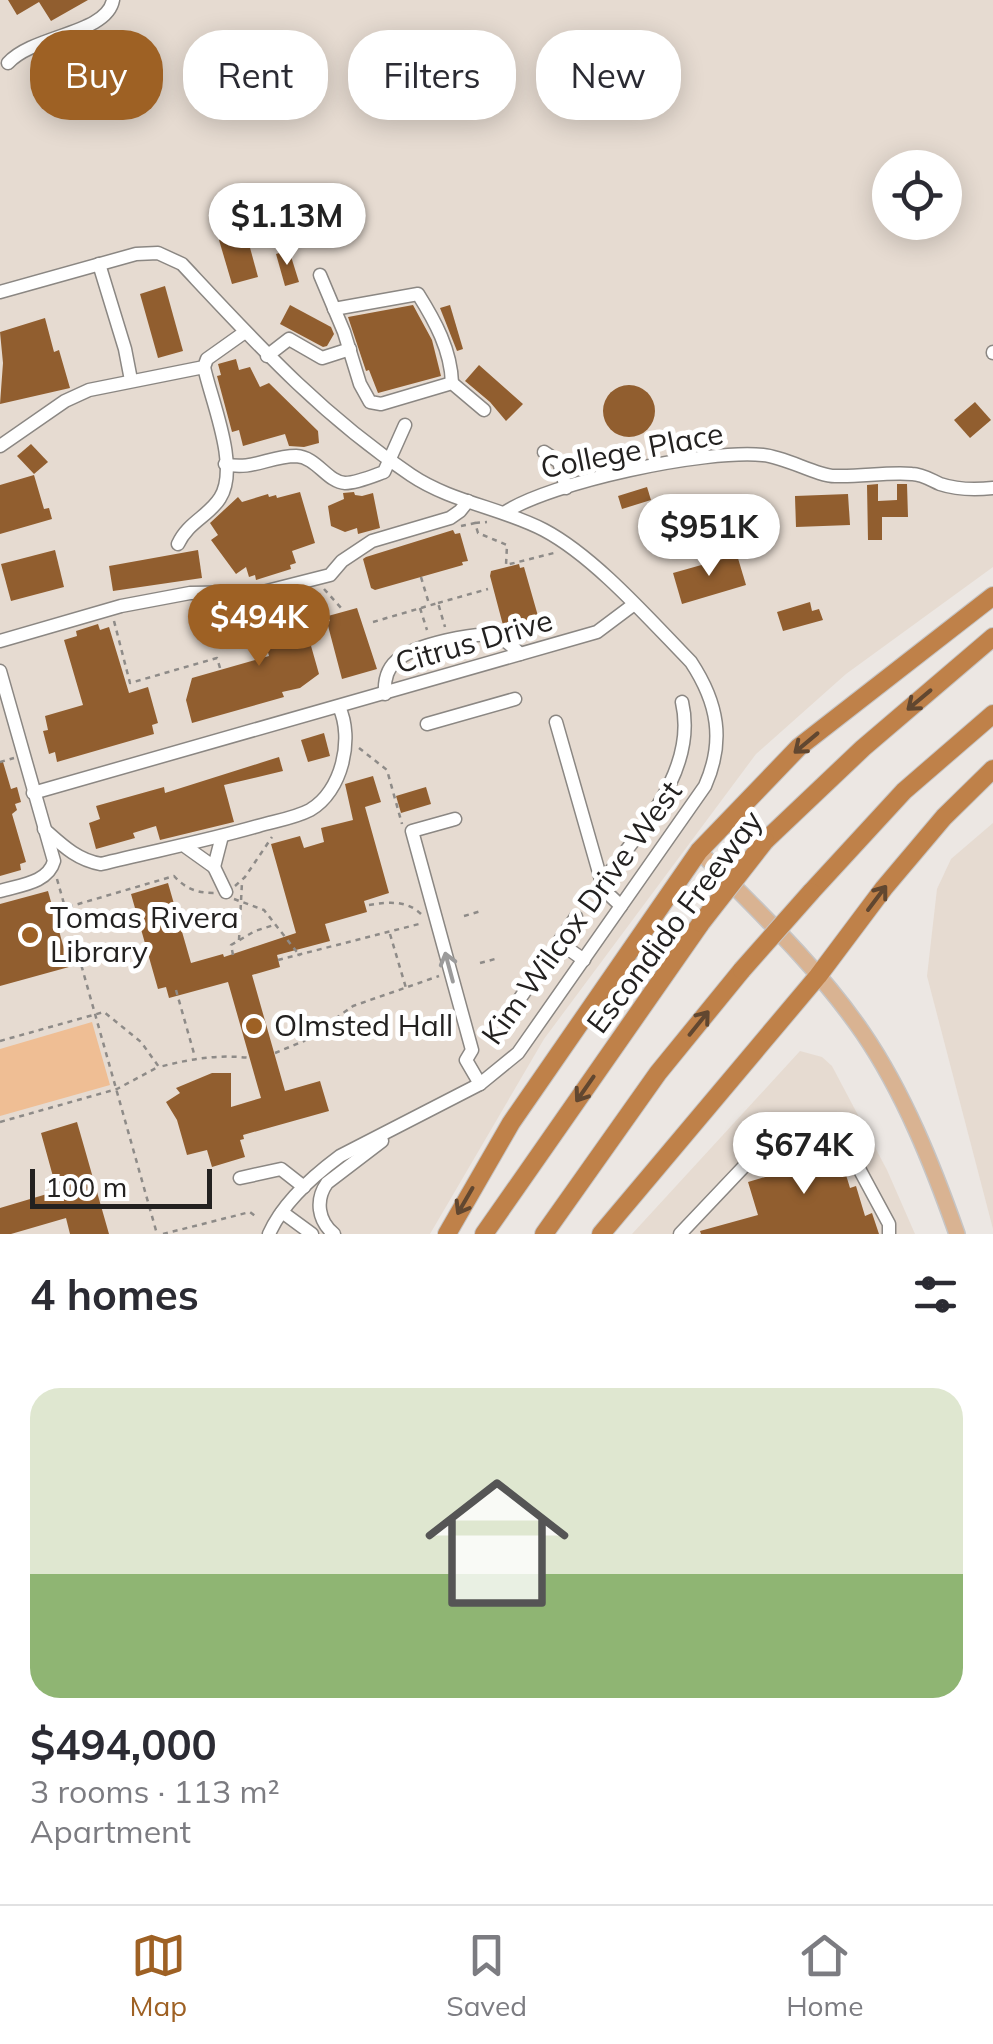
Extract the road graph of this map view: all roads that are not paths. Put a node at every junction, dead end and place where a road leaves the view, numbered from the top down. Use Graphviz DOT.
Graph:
graph roads {
  1 [pos="113,0"];
  2 [pos="8,63"];
  3 [pos="99,264"];
  4 [pos="320,275"];
  5 [pos="0,292"];
  6 [pos="334,309"];
  7 [pos="245,332"];
  8 [pos="350,348"];
  9 [pos="267,356"];
  10 [pos="204,367"];
  11 [pos="130,380"];
  12 [pos="452,383"];
  13 [pos="484,410"];
  14 [pos="406,425"];
  15 [pos="0,446"];
  16 [pos="544,452"];
  17 [pos="392,462"];
  18 [pos="225,464"];
  19 [pos="566,488"];
  20 [pos="993,488"];
  21 [pos="468,500"];
  22 [pos="504,513"];
  23 [pos="178,544"];
  24 [pos="993,596"];
  25 [pos="634,605"];
  26 [pos="993,637"];
  27 [pos="0,641"];
  28 [pos="520,654"];
  29 [pos="0,671"];
  30 [pos="385,694"];
  31 [pos="515,699"];
  32 [pos="682,702"];
  33 [pos="340,707"];
  34 [pos="993,714"];
  35 [pos="556,722"];
  36 [pos="427,724"];
  37 [pos="993,769"];
  38 [pos="33,793"];
  39 [pos="454,819"];
  40 [pos="44,829"];
  41 [pos="222,836"];
  42 [pos="186,847"];
  43 [pos="699,851"];
  44 [pos="214,867"];
  45 [pos="602,883"];
  46 [pos="0,891"];
  47 [pos="226,892"];
  48 [pos="622,906"];
  49 [pos="576,917"];
  50 [pos="560,943"];
  51 [pos="584,960"];
  52 [pos="818,976"];
  53 [pos="512,1010"];
  54 [pos="480,1084"];
  55 [pos="399,1126"];
  56 [pos="240,1178"];
  57 [pos="304,1186"];
  58 [pos="282,1212"];
  59 [pos="269,1234"];
  60 [pos="312,1234"];
  61 [pos="334,1234"];
  62 [pos="447,1234"];
  63 [pos="484,1234"];
  64 [pos="544,1234"];
  65 [pos="601,1234"];
  66 [pos="680,1234"];
  67 [pos="889,1234"];
  68 [pos="957,1234"];
  1 -- 2 [label="street"];
  3 -- 5 [label="street"];
  3 -- 7 [label="street"];
  3 -- 11 [label="street"];
  4 -- 6 [label="street"];
  6 -- 8 [label="street"];
  6 -- 12 [label="street"];
  7 -- 9 [label="street"];
  7 -- 10 [label="street"];
  8 -- 9 [label="street"];
  8 -- 12 [label="street"];
  9 -- 17 [label="street"];
  10 -- 11 [label="street"];
  10 -- 18 [label="street"];
  11 -- 15 [label="street"];
  12 -- 13 [label="street"];
  14 -- 17 [label="street"];
  16 -- 19 [label="street"];
  17 -- 18 [label="street"];
  17 -- 21 [label="street"];
  18 -- 23 [label="street"];
  19 -- 20 [label="street, College Place"];
  19 -- 22 [label="street, College Place"];
  21 -- 22 [label="street"];
  21 -- 27 [label="street"];
  22 -- 25 [label="street"];
  24 -- 43 [label="highway, one-way"];
  25 -- 28 [label="street, Citrus Drive"];
  25 -- 48 [label="street, Kim Wilcox Drive West"];
  26 -- 63 [label="highway, Escondido Freeway, one-way, bridge"];
  28 -- 30 [label="street, Citrus Drive"];
  28 -- 30 [label="street"];
  29 -- 38 [label="street"];
  30 -- 33 [label="street, Citrus Drive"];
  31 -- 36 [label="street"];
  32 -- 45 [label="street"];
  33 -- 38 [label="street, Citrus Drive"];
  33 -- 41 [label="street"];
  64 -- 34 [label="highway, one-way, bridge"];
  35 -- 45 [label="street"];
  52 -- 37 [label="highway, one-way"];
  38 -- 40 [label="street"];
  54 -- 39 [label="street, one-way"];
  40 -- 42 [label="street"];
  40 -- 46 [label="street"];
  41 -- 42 [label="street"];
  41 -- 44 [label="street"];
  42 -- 44 [label="street"];
  43 -- 52 [label="main road"];
  43 -- 62 [label="highway, one-way"];
  44 -- 47 [label="street"];
  45 -- 48 [label="street"];
  48 -- 51 [label="street, Kim Wilcox Drive West"];
  49 -- 50 [label="street"];
  50 -- 51 [label="street"];
  50 -- 53 [label="street"];
  51 -- 54 [label="street, Kim Wilcox Drive West"];
  52 -- 65 [label="highway"];
  52 -- 68 [label="main road"];
  54 -- 55 [label="street, Kim Wilcox Drive West"];
  55 -- 57 [label="street, Kim Wilcox Drive West"];
  55 -- 61 [label="street"];
  56 -- 57 [label="street"];
  57 -- 58 [label="street, Kim Wilcox Drive West"];
  58 -- 59 [label="street, Kim Wilcox Drive West"];
  58 -- 60 [label="street"];
  66 -- 67 [label="street"];
}
